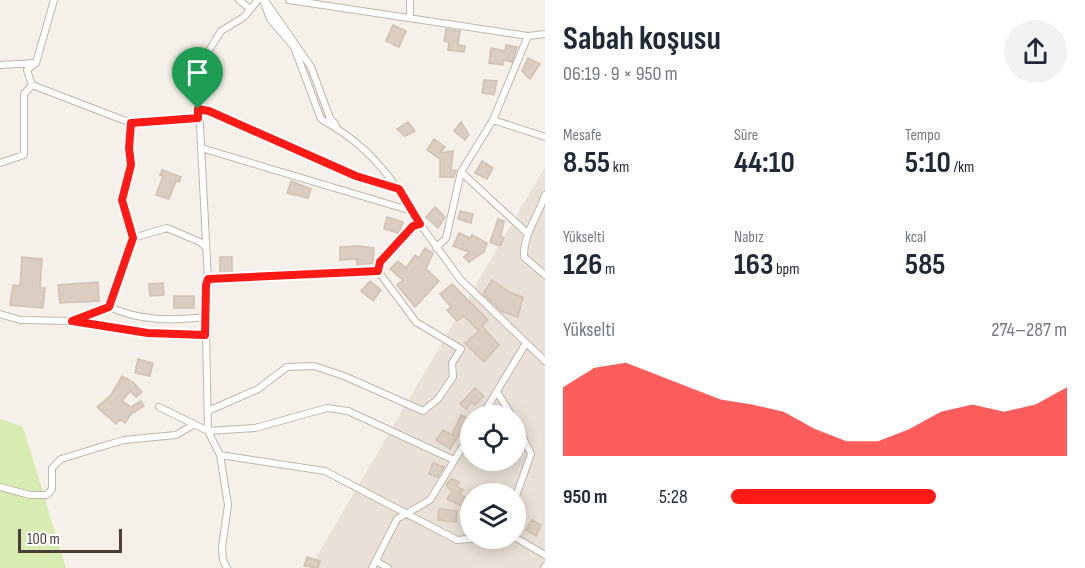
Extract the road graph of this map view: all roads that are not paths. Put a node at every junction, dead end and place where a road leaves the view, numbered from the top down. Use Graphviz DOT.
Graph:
graph roads {
  1 [pos="54,0"];
  2 [pos="239,0"];
  3 [pos="258,0"];
  4 [pos="264,0"];
  5 [pos="289,0"];
  6 [pos="410,0"];
  7 [pos="324,3"];
  8 [pos="250,9"];
  9 [pos="410,18"];
  10 [pos="545,34"];
  11 [pos="528,36"];
  12 [pos="36,63"];
  13 [pos="0,65"];
  14 [pos="32,85"];
  15 [pos="198,109"];
  16 [pos="198,118"];
  17 [pos="493,120"];
  18 [pos="131,123"];
  19 [pos="545,137"];
  20 [pos="201,147"];
  21 [pos="0,163"];
  22 [pos="461,172"];
  23 [pos="399,189"];
  24 [pos="545,195"];
  25 [pos="412,211"];
  26 [pos="420,224"];
  27 [pos="527,233"];
  28 [pos="133,238"];
  29 [pos="206,248"];
  30 [pos="436,248"];
  31 [pos="378,271"];
  32 [pos="545,275"];
  33 [pos="208,279"];
  34 [pos="109,307"];
  35 [pos="0,314"];
  36 [pos="205,317"];
  37 [pos="72,321"];
  38 [pos="205,335"];
  39 [pos="526,343"];
  40 [pos="545,361"];
  41 [pos="497,392"];
  42 [pos="489,405"];
  43 [pos="505,405"];
  44 [pos="159,407"];
  45 [pos="208,411"];
  46 [pos="193,425"];
  47 [pos="208,431"];
  48 [pos="526,444"];
  49 [pos="460,450"];
  50 [pos="220,455"];
  51 [pos="454,460"];
  52 [pos="526,468"];
  53 [pos="0,487"];
  54 [pos="405,514"];
  55 [pos="460,540"];
  56 [pos="526,544"];
  57 [pos="545,555"];
  58 [pos="374,565"];
  59 [pos="227,568"];
  60 [pos="388,568"];
  1 -- 12 [label="street"];
  2 -- 8 [label="street"];
  3 -- 8 [label="street"];
  4 -- 23 [label="street"];
  5 -- 7 [label="street"];
  6 -- 9 [label="street"];
  7 -- 9 [label="street"];
  8 -- 15 [label="street"];
  9 -- 11 [label="street"];
  10 -- 11 [label="street"];
  11 -- 17 [label="street"];
  12 -- 13 [label="street"];
  12 -- 14 [label="street"];
  14 -- 18 [label="street"];
  14 -- 21 [label="street"];
  15 -- 16 [label="street"];
  15 -- 23 [label="street"];
  16 -- 18 [label="street"];
  16 -- 20 [label="street"];
  17 -- 19 [label="street"];
  17 -- 22 [label="street"];
  18 -- 28 [label="street"];
  20 -- 25 [label="street"];
  20 -- 29 [label="street"];
  22 -- 27 [label="street"];
  22 -- 30 [label="street"];
  23 -- 25 [label="street"];
  24 -- 27 [label="street"];
  25 -- 26 [label="street"];
  26 -- 30 [label="street"];
  26 -- 31 [label="street"];
  27 -- 32 [label="street"];
  28 -- 29 [label="street"];
  28 -- 34 [label="street"];
  29 -- 33 [label="street"];
  30 -- 39 [label="street"];
  31 -- 33 [label="street"];
  31 -- 45 [label="street"];
  33 -- 36 [label="street"];
  34 -- 36 [label="street"];
  34 -- 37 [label="street"];
  35 -- 37 [label="street"];
  36 -- 38 [label="street"];
  37 -- 38 [label="street"];
  38 -- 45 [label="street"];
  39 -- 40 [label="street"];
  39 -- 41 [label="street"];
  41 -- 42 [label="street"];
  41 -- 43 [label="street"];
  44 -- 46 [label="street"];
  45 -- 47 [label="street"];
  46 -- 47 [label="street"];
  46 -- 53 [label="street"];
  47 -- 50 [label="street"];
  47 -- 51 [label="street"];
  48 -- 52 [label="street"];
  49 -- 51 [label="street"];
  50 -- 54 [label="street"];
  50 -- 59 [label="street"];
  51 -- 54 [label="street"];
  54 -- 55 [label="street"];
  54 -- 58 [label="street"];
  56 -- 57 [label="street"];
  58 -- 60 [label="street"];
}
